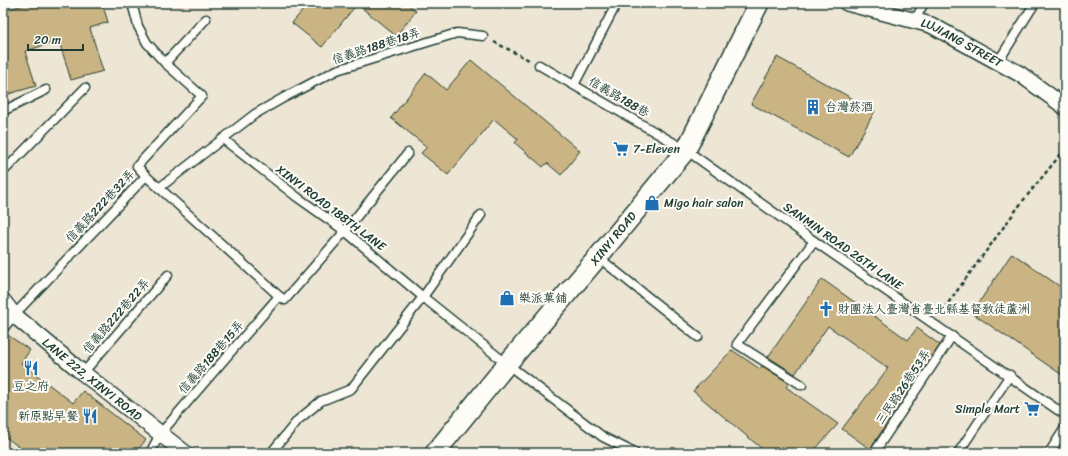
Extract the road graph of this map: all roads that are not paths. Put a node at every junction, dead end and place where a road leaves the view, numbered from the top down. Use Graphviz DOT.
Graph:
graph roads {
  1 [pos="132,3"];
  2 [pos="616,3"];
  3 [pos="759,3"];
  4 [pos="924,3"];
  5 [pos="1035,3"];
  6 [pos="854,4"];
  7 [pos="206,19"];
  8 [pos="915,20"];
  9 [pos="483,36"];
  10 [pos="998,62"];
  11 [pos="165,63"];
  12 [pos="539,65"];
  13 [pos="574,84"];
  14 [pos="85,88"];
  15 [pos="46,90"];
  16 [pos="1065,107"];
  17 [pos="3,111"];
  18 [pos="223,139"];
  19 [pos="686,150"];
  20 [pos="408,153"];
  21 [pos="3,172"];
  22 [pos="146,176"];
  23 [pos="159,188"];
  24 [pos="481,215"];
  25 [pos="345,231"];
  26 [pos="814,241"];
  27 [pos="598,257"];
  28 [pos="168,275"];
  29 [pos="280,296"];
  30 [pos="423,296"];
  31 [pos="3,301"];
  32 [pos="14,315"];
  33 [pos="3,329"];
  34 [pos="952,336"];
  35 [pos="698,337"];
  36 [pos="507,364"];
  37 [pos="83,373"];
  38 [pos="1010,375"];
  39 [pos="802,386"];
  40 [pos="1065,414"];
  41 [pos="1065,428"];
  42 [pos="160,434"];
  43 [pos="874,452"];
  44 [pos="150,453"];
  45 [pos="185,453"];
  46 [pos="271,453"];
  47 [pos="434,453"];
  48 [pos="635,453"];
  49 [pos="958,453"];
  50 [pos="1049,453"];
  1 -- 11 [label="lane"];
  2 -- 13 [label="lane"];
  3 -- 19 [label="street, XINYI ROAD"];
  4 -- 8 [label="lane"];
  5 -- 10 [label="lane"];
  6 -- 8 [label="street, LUJIANG STREET"];
  7 -- 11 [label="lane"];
  8 -- 10 [label="street, LUJIANG STREET"];
  9 -- 18 [label="lane, 信義路188巷18弄"];
  10 -- 16 [label="street, LUJIANG STREET"];
  11 -- 22 [label="lane, 信義路222巷32弄"];
  12 -- 13 [label="lane, 信義路188巷"];
  13 -- 19 [label="lane, 信義路188巷"];
  14 -- 21 [label="lane"];
  15 -- 17 [label="lane"];
  18 -- 23 [label="lane"];
  18 -- 25 [label="lane, XINYI ROAD 188TH LANE"];
  19 -- 26 [label="lane, SANMIN ROAD 26TH LANE"];
  19 -- 27 [label="street, XINYI ROAD"];
  20 -- 25 [label="lane"];
  22 -- 23 [label="lane"];
  22 -- 32 [label="lane, 信義路222巷32弄"];
  23 -- 29 [label="lane"];
  24 -- 30 [label="lane"];
  25 -- 29 [label="lane, 信義路188巷15弄"];
  25 -- 30 [label="lane, XINYI ROAD 188TH LANE"];
  26 -- 34 [label="lane, SANMIN ROAD 26TH LANE"];
  26 -- 39 [label="lane"];
  27 -- 35 [label="lane"];
  27 -- 36 [label="street, XINYI ROAD"];
  28 -- 37 [label="lane, 信義路222巷22弄"];
  29 -- 42 [label="lane, 信義路188巷15弄"];
  30 -- 36 [label="lane, XINYI ROAD 188TH LANE"];
  30 -- 46 [label="lane"];
  31 -- 32 [label="street, LANE 222, XINYI ROAD"];
  32 -- 33 [label="lane, 信義路222巷32弄"];
  32 -- 37 [label="street, LANE 222, XINYI ROAD"];
  34 -- 38 [label="lane, SANMIN ROAD 26TH LANE"];
  34 -- 43 [label="lane, 三民路26巷53弄"];
  36 -- 47 [label="street, XINYI ROAD"];
  36 -- 48 [label="lane, XINYI ROAD 188TH LANE"];
  37 -- 42 [label="street, LANE 222, XINYI ROAD"];
  38 -- 40 [label="lane, SANMIN ROAD 26TH LANE"];
  38 -- 49 [label="lane"];
  41 -- 50 [label="lane"];
  42 -- 44 [label="lane, 信義路188巷15弄"];
  42 -- 45 [label="street, LANE 222, XINYI ROAD"];
}
